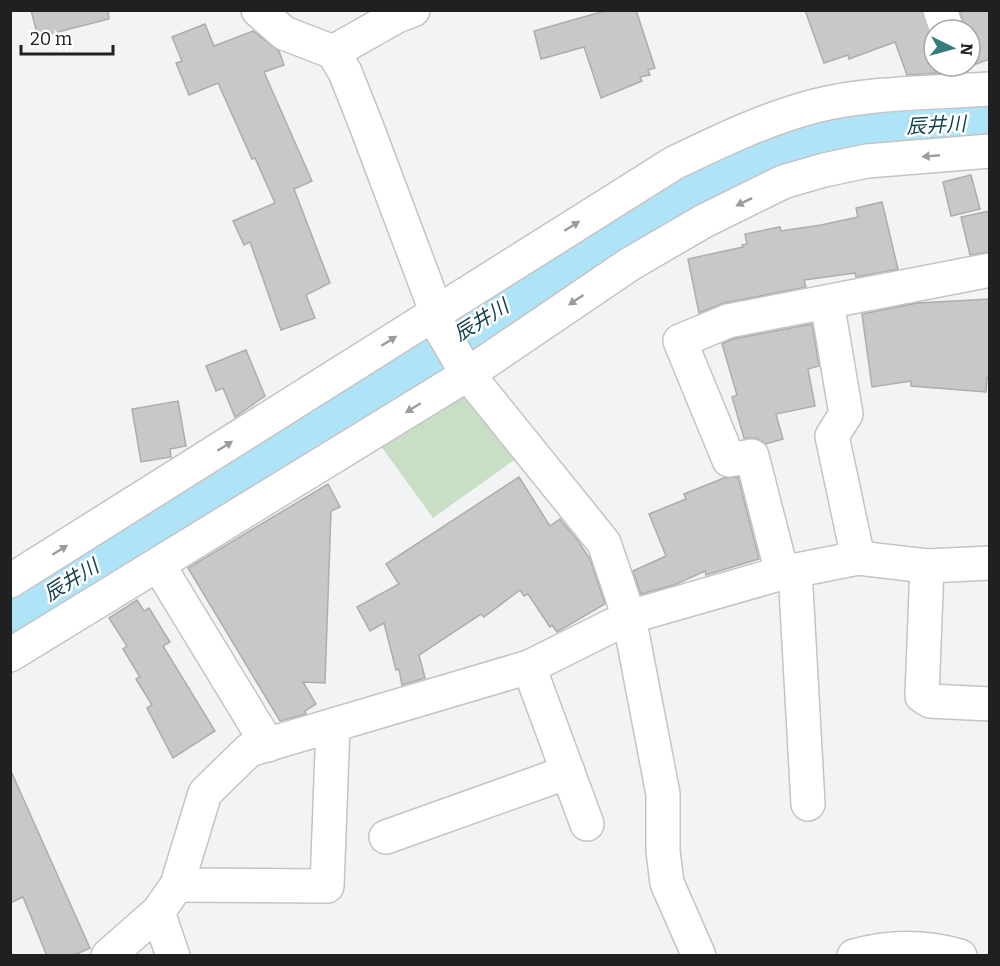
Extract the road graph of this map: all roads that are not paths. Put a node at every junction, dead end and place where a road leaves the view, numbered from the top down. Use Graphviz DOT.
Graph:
graph roads {
  1 [pos="258,10"];
  2 [pos="414,10"];
  3 [pos="333,52"];
  4 [pos="973,82"];
  5 [pos="990,151"];
  6 [pos="990,270"];
  7 [pos="827,302"];
  8 [pos="433,314"];
  9 [pos="467,373"];
  10 [pos="858,558"];
  11 [pos="990,563"];
  12 [pos="159,566"];
  13 [pos="927,566"];
  14 [pos="789,572"];
  15 [pos="10,581"];
  16 [pos="629,617"];
  17 [pos="10,655"];
  18 [pos="529,667"];
  19 [pos="990,704"];
  20 [pos="333,726"];
  21 [pos="268,745"];
  22 [pos="568,772"];
  23 [pos="808,804"];
  24 [pos="587,824"];
  25 [pos="386,837"];
  26 [pos="177,885"];
  27 [pos="158,912"];
  28 [pos="108,956"];
  29 [pos="173,956"];
  30 [pos="699,956"];
  31 [pos="854,956"];
  32 [pos="960,956"];
  1 -- 3 [label="street"];
  2 -- 3 [label="street"];
  3 -- 8 [label="street"];
  8 -- 4 [label="street, one-way"];
  5 -- 9 [label="street, one-way"];
  6 -- 7 [label="street"];
  7 -- 10 [label="street"];
  7 -- 14 [label="street"];
  8 -- 9 [label="street"];
  15 -- 8 [label="street, one-way"];
  9 -- 12 [label="street, one-way"];
  9 -- 16 [label="street"];
  10 -- 13 [label="street"];
  10 -- 14 [label="street"];
  11 -- 13 [label="street"];
  12 -- 17 [label="street"];
  12 -- 21 [label="street"];
  13 -- 19 [label="street"];
  14 -- 16 [label="street"];
  14 -- 23 [label="street"];
  16 -- 18 [label="street"];
  16 -- 30 [label="street"];
  18 -- 20 [label="street"];
  18 -- 22 [label="street"];
  20 -- 21 [label="street"];
  20 -- 26 [label="street"];
  21 -- 26 [label="street"];
  22 -- 24 [label="street"];
  22 -- 25 [label="street"];
  26 -- 27 [label="street"];
  27 -- 28 [label="street"];
  27 -- 29 [label="street"];
  31 -- 32 [label="street"];
}
